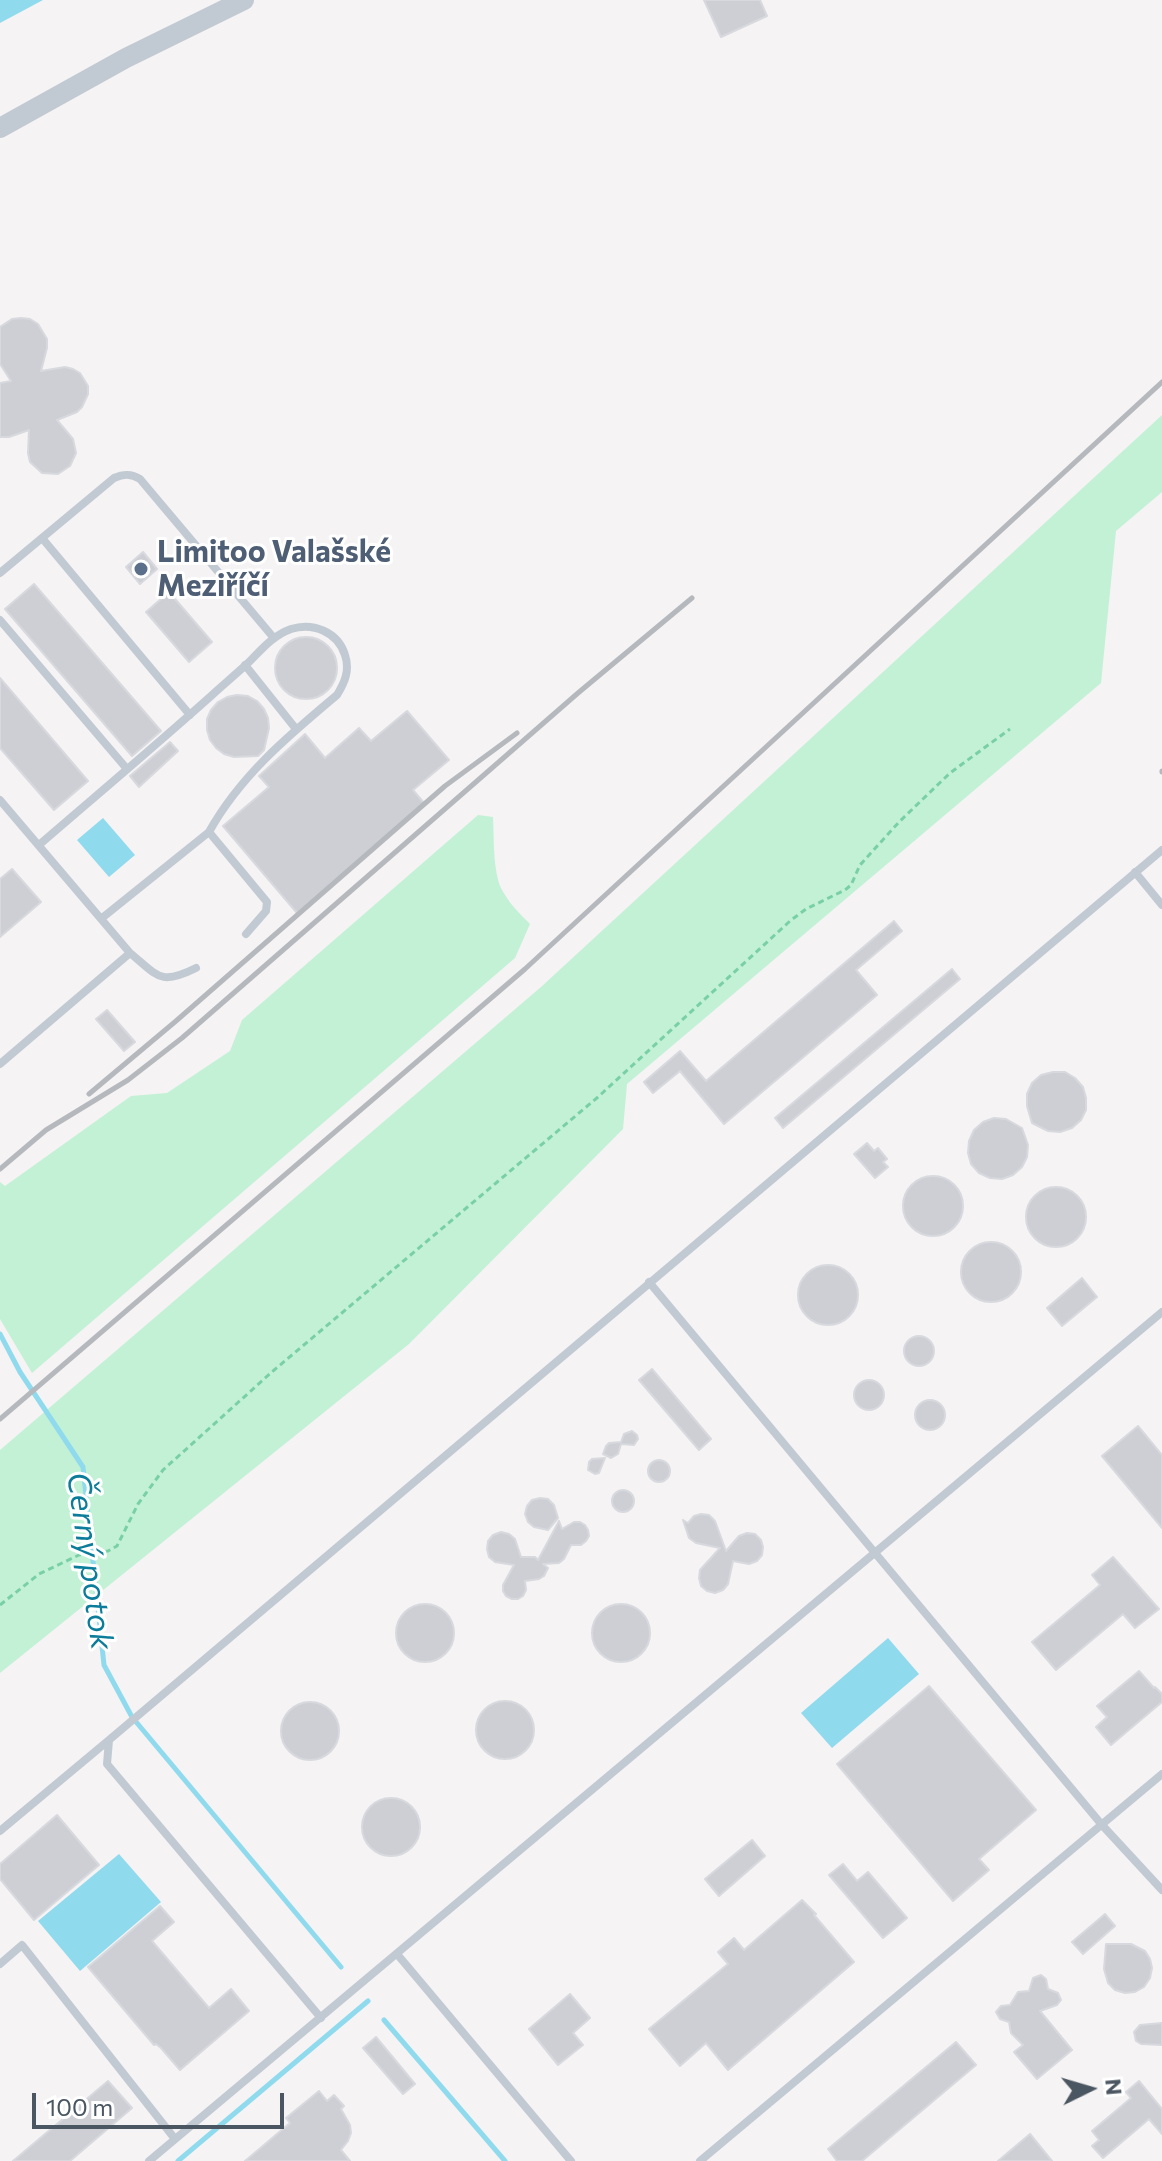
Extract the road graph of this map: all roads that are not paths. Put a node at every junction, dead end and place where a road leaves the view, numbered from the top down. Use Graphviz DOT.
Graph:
graph roads {
  1 [pos="244,0"];
  2 [pos="0,128"];
  3 [pos="42,538"];
  4 [pos="0,573"];
  5 [pos="0,620"];
  6 [pos="273,637"];
  7 [pos="245,665"];
  8 [pos="190,715"];
  9 [pos="296,729"];
  10 [pos="127,769"];
  11 [pos="0,800"];
  12 [pos="209,832"];
  13 [pos="39,845"];
  14 [pos="1162,850"];
  15 [pos="1135,872"];
  16 [pos="1162,905"];
  17 [pos="102,918"];
  18 [pos="246,934"];
  19 [pos="130,953"];
  20 [pos="196,968"];
  21 [pos="0,1064"];
  22 [pos="649,1282"];
  23 [pos="1162,1312"];
  24 [pos="876,1553"];
  25 [pos="109,1740"];
  26 [pos="1162,1774"];
  27 [pos="1102,1825"];
  28 [pos="0,1831"];
  29 [pos="1162,1890"];
  30 [pos="397,1954"];
  31 [pos="0,1964"];
  32 [pos="321,2018"];
  33 [pos="175,2139"];
  34 [pos="149,2161"];
  35 [pos="571,2161"];
  36 [pos="700,2161"];
  1 -- 2 [label="street"];
  3 -- 4 [label="lane"];
  3 -- 6 [label="lane"];
  3 -- 8 [label="lane"];
  5 -- 10 [label="lane"];
  6 -- 7 [label="lane"];
  6 -- 9 [label="lane"];
  7 -- 8 [label="lane"];
  7 -- 9 [label="lane"];
  8 -- 10 [label="lane"];
  9 -- 12 [label="lane"];
  10 -- 13 [label="lane"];
  11 -- 13 [label="lane"];
  12 -- 17 [label="lane"];
  12 -- 18 [label="lane"];
  13 -- 17 [label="lane"];
  14 -- 15 [label="lane"];
  15 -- 16 [label="lane"];
  15 -- 22 [label="lane"];
  17 -- 19 [label="lane"];
  19 -- 20 [label="lane"];
  19 -- 21 [label="lane"];
  22 -- 24 [label="lane"];
  22 -- 25 [label="lane"];
  23 -- 24 [label="lane"];
  24 -- 27 [label="lane"];
  24 -- 30 [label="lane"];
  25 -- 28 [label="lane"];
  25 -- 32 [label="lane"];
  26 -- 27 [label="lane"];
  27 -- 29 [label="lane"];
  27 -- 36 [label="lane"];
  30 -- 32 [label="lane"];
  30 -- 35 [label="lane"];
  31 -- 33 [label="lane"];
  32 -- 33 [label="lane"];
  33 -- 34 [label="lane"];
}
